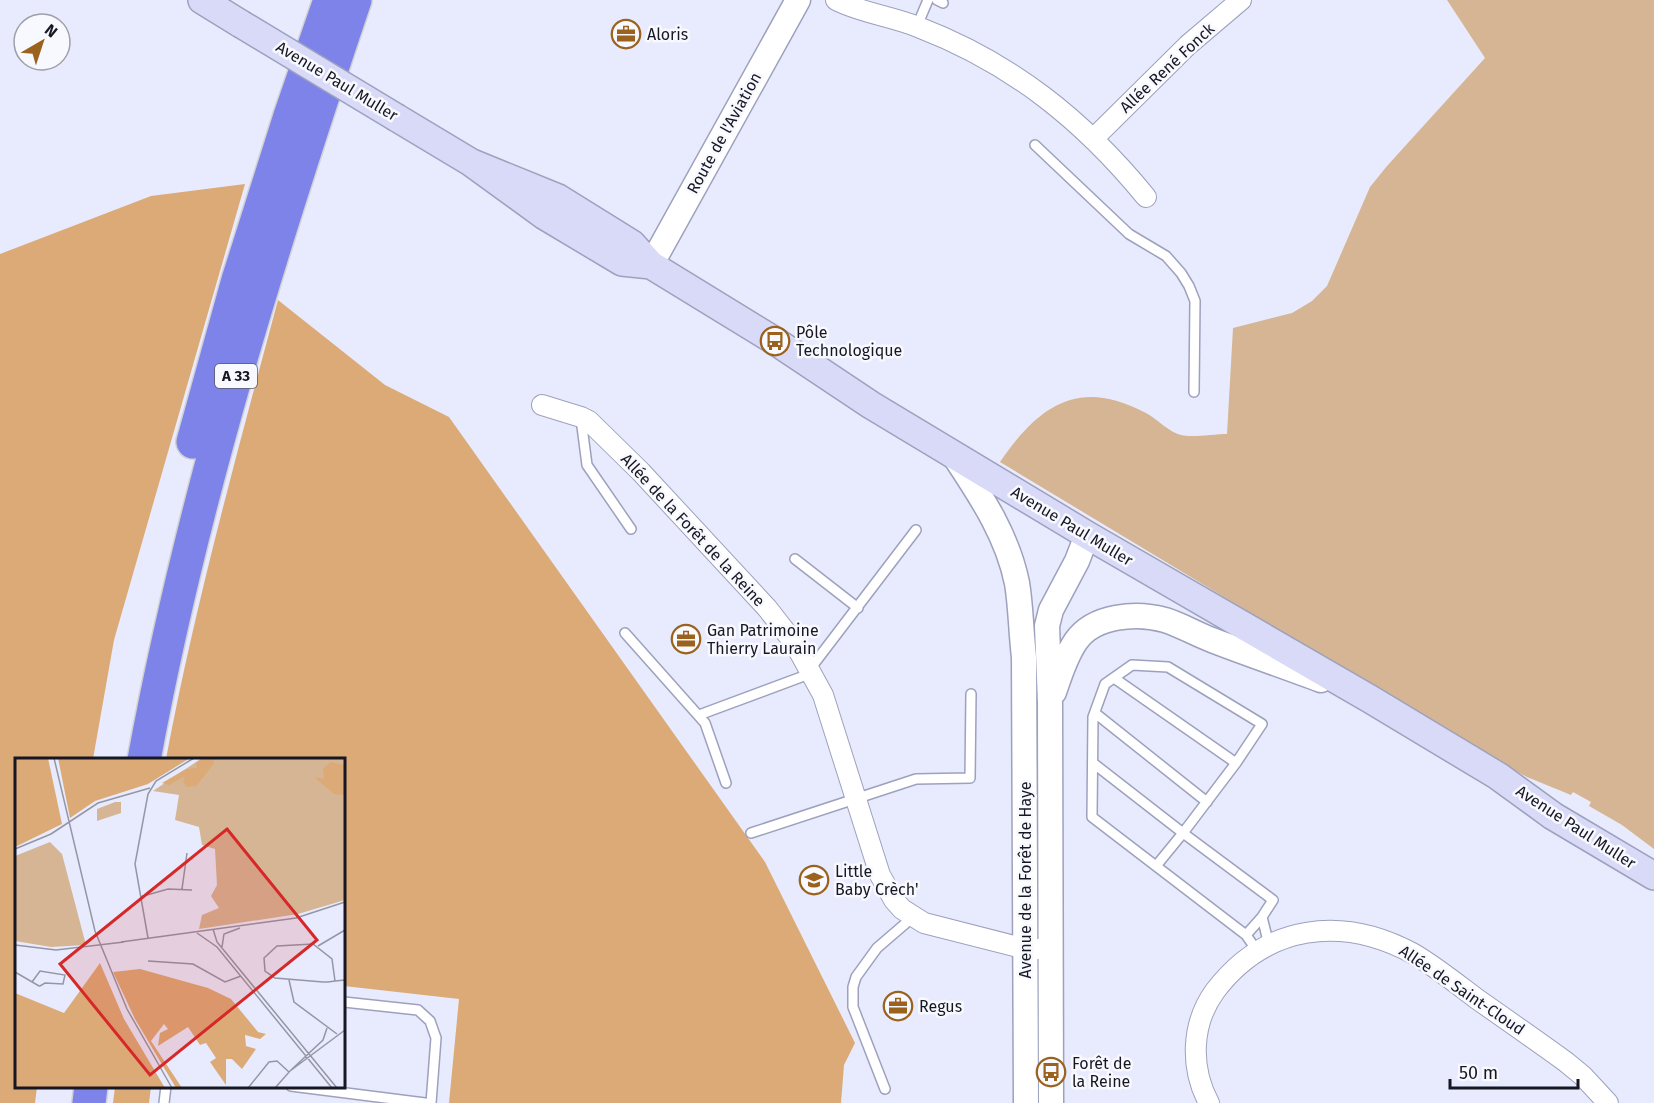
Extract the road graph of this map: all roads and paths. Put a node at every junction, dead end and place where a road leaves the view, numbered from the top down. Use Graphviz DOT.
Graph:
graph roads {
  1 [pos="202,0"];
  2 [pos="330,0"];
  3 [pos="355,0"];
  4 [pos="798,0"];
  5 [pos="836,0"];
  6 [pos="928,0"];
  7 [pos="1241,0"];
  8 [pos="917,26"];
  9 [pos="1094,138"];
  10 [pos="1035,145"];
  11 [pos="1146,197"];
  12 [pos="651,266"];
  13 [pos="1194,392"];
  14 [pos="542,405"];
  15 [pos="581,417"];
  16 [pos="953,454"];
  17 [pos="631,529"];
  18 [pos="916,531"];
  19 [pos="1087,535"];
  20 [pos="795,559"];
  21 [pos="858,608"];
  22 [pos="625,633"];
  23 [pos="1024,657"];
  24 [pos="811,671"];
  25 [pos="1114,678"];
  26 [pos="971,694"];
  27 [pos="1370,699"];
  28 [pos="1050,703"];
  29 [pos="1095,713"];
  30 [pos="699,715"];
  31 [pos="121,758"];
  32 [pos="144,758"];
  33 [pos="1236,763"];
  34 [pos="1093,764"];
  35 [pos="1498,776"];
  36 [pos="726,783"];
  37 [pos="856,799"];
  38 [pos="1206,802"];
  39 [pos="1182,832"];
  40 [pos="751,833"];
  41 [pos="1654,861"];
  42 [pos="1156,866"];
  43 [pos="1654,876"];
  44 [pos="913,917"];
  45 [pos="1262,917"];
  46 [pos="1246,935"];
  47 [pos="1264,948"];
  48 [pos="1026,949"];
  49 [pos="1050,950"];
  50 [pos="345,1002"];
  51 [pos="68,1088"];
  52 [pos="91,1088"];
  53 [pos="166,1088"];
  54 [pos="307,1088"];
  55 [pos="885,1089"];
  56 [pos="66,1103"];
  57 [pos="89,1103"];
  58 [pos="165,1103"];
  59 [pos="426,1103"];
  60 [pos="431,1103"];
  61 [pos="1026,1103"];
  62 [pos="1051,1103"];
  63 [pos="1209,1103"];
  64 [pos="1608,1103"];
  1 -- 12 [label="main road, Avenue Paul Muller, bridge"];
  2 -- 31 [label="highway, A 33"];
  3 -- 32 [label="highway, A 33"];
  4 -- 12 [label="street, Route de l'Aviation"];
  5 -- 8 [label="street"];
  6 -- 8 [label="lane"];
  7 -- 9 [label="street, Allée René Fonck"];
  8 -- 9 [label="street"];
  9 -- 11 [label="street"];
  10 -- 13 [label="lane"];
  12 -- 16 [label="main road, Avenue Paul Muller"];
  14 -- 15 [label="street, Allée de la Forêt de la Reine"];
  15 -- 17 [label="lane"];
  15 -- 24 [label="street, Allée de la Forêt de la Reine"];
  16 -- 19 [label="main road, Avenue Paul Muller"];
  16 -- 23 [label="street, Avenue de la Forêt de Haye"];
  18 -- 21 [label="lane"];
  19 -- 23 [label="street, Avenue de la Forêt de Haye"];
  19 -- 27 [label="main road, Avenue Paul Muller"];
  19 -- 28 [label="street, Avenue de la Forêt de Haye"];
  20 -- 21 [label="lane"];
  21 -- 24 [label="lane"];
  22 -- 30 [label="lane"];
  23 -- 48 [label="street, Avenue de la Forêt de Haye"];
  24 -- 30 [label="lane"];
  24 -- 37 [label="street, Allée de la Forêt de la Reine"];
  25 -- 29 [label="lane"];
  25 -- 33 [label="lane"];
  25 -- 33 [label="lane"];
  26 -- 37 [label="lane"];
  27 -- 28 [label="street, Avenue de la Forêt de Haye"];
  27 -- 35 [label="main road, Avenue Paul Muller"];
  28 -- 49 [label="street, Avenue de la Forêt de Haye"];
  29 -- 34 [label="lane"];
  29 -- 38 [label="lane"];
  30 -- 36 [label="lane"];
  33 -- 38 [label="lane"];
  34 -- 39 [label="lane"];
  34 -- 42 [label="lane"];
  35 -- 41 [label="main road, Avenue Paul Muller"];
  35 -- 43 [label="main road, Avenue Paul Muller"];
  37 -- 40 [label="lane"];
  37 -- 44 [label="street, Allée de la Forêt de la Reine"];
  38 -- 39 [label="lane"];
  39 -- 42 [label="lane"];
  39 -- 45 [label="lane"];
  42 -- 46 [label="lane"];
  44 -- 48 [label="street, Allée de la Forêt de la Reine"];
  44 -- 55 [label="lane"];
  45 -- 46 [label="lane"];
  45 -- 47 [label="lane"];
  46 -- 47 [label="lane"];
  47 -- 63 [label="street, Allée de Saint-Cloud"];
  47 -- 64 [label="street, Allée de Saint-Cloud"];
  48 -- 49 [label="street, Allée de la Forêt de la Reine"];
  48 -- 61 [label="street, Avenue de la Forêt de Haye"];
  49 -- 62 [label="street, Avenue de la Forêt de Haye"];
  50 -- 60 [label="lane"];
  51 -- 56 [label="highway"];
  52 -- 57 [label="highway"];
  53 -- 58 [label="lane"];
  54 -- 59 [label="lane"];
}
